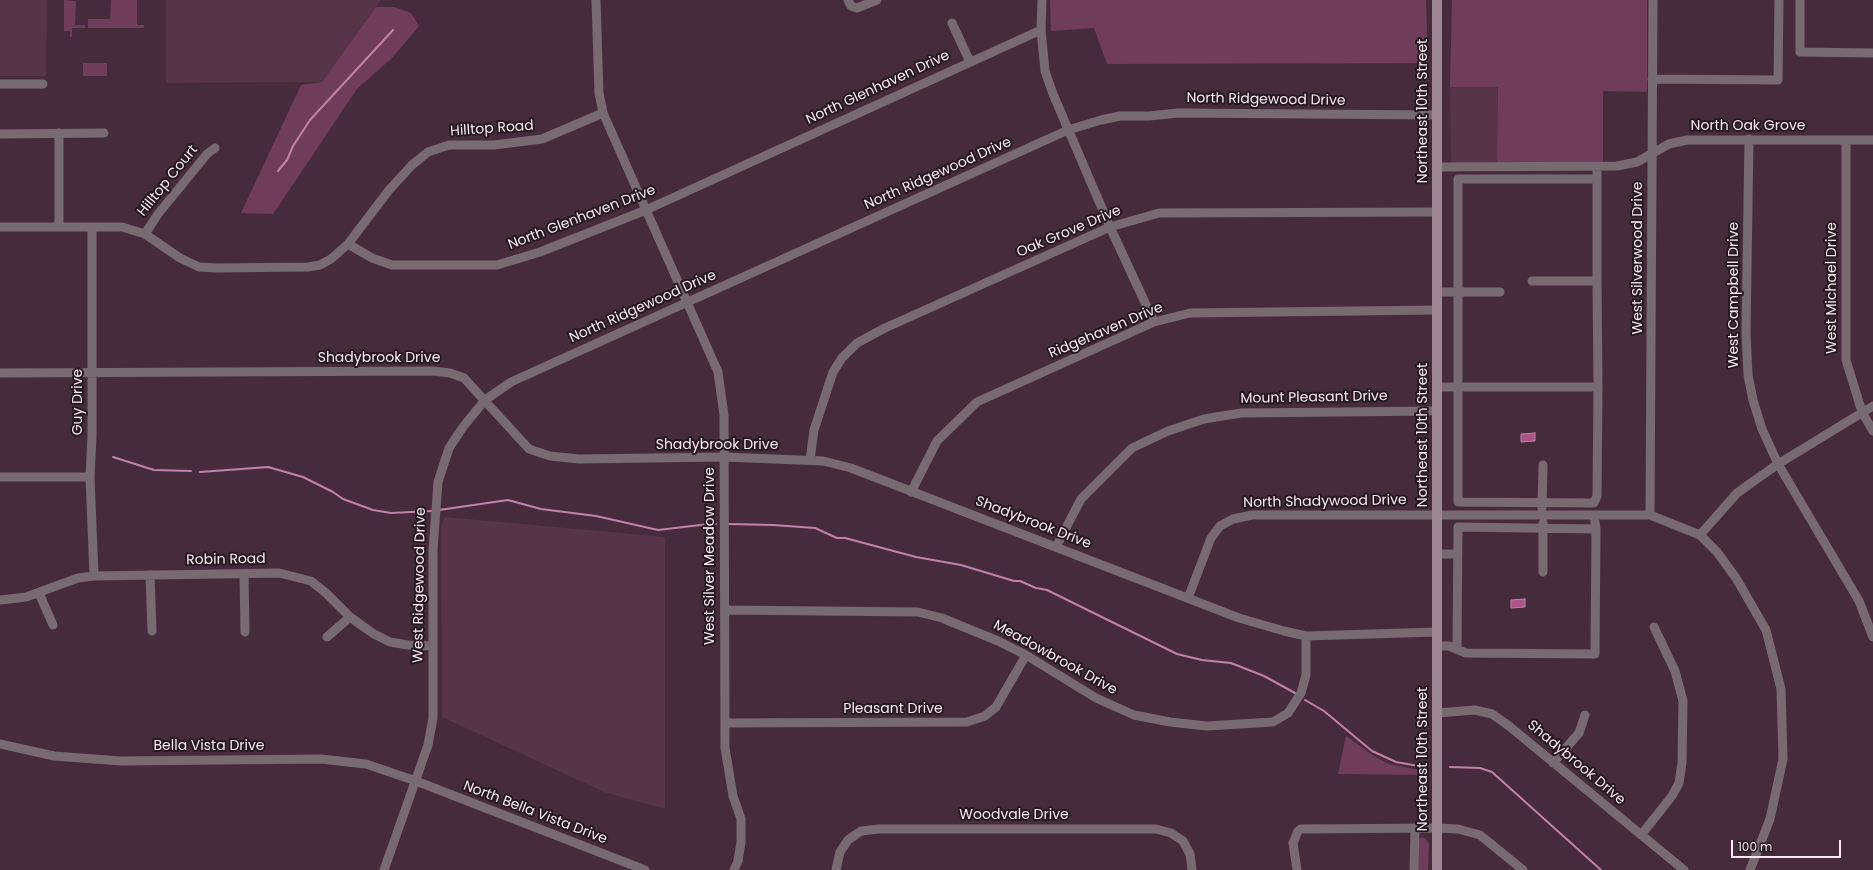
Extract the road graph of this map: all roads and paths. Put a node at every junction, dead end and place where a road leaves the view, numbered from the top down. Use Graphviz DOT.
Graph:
graph roads {
  1 [pos="596,0"];
  2 [pos="848,0"];
  3 [pos="877,0"];
  4 [pos="1042,0"];
  5 [pos="1437,0"];
  6 [pos="1653,0"];
  7 [pos="1779,0"];
  8 [pos="1800,0"];
  9 [pos="952,23"];
  10 [pos="1041,30"];
  11 [pos="1873,52"];
  12 [pos="970,62"];
  13 [pos="1652,79"];
  14 [pos="0,84"];
  15 [pos="43,84"];
  16 [pos="603,113"];
  17 [pos="1437,115"];
  18 [pos="1068,130"];
  19 [pos="59,133"];
  20 [pos="104,133"];
  21 [pos="0,134"];
  22 [pos="1749,139"];
  23 [pos="1846,140"];
  24 [pos="1873,140"];
  25 [pos="215,148"];
  26 [pos="1652,154"];
  27 [pos="1437,167"];
  28 [pos="1597,167"];
  29 [pos="1597,179"];
  30 [pos="646,210"];
  31 [pos="1437,212"];
  32 [pos="59,226"];
  33 [pos="0,227"];
  34 [pos="92,227"];
  35 [pos="1110,227"];
  36 [pos="145,234"];
  37 [pos="348,244"];
  38 [pos="1532,281"];
  39 [pos="1597,281"];
  40 [pos="1437,292"];
  41 [pos="1457,292"];
  42 [pos="1500,292"];
  43 [pos="688,303"];
  44 [pos="1437,310"];
  45 [pos="1154,322"];
  46 [pos="0,373"];
  47 [pos="91,373"];
  48 [pos="1437,387"];
  49 [pos="1458,387"];
  50 [pos="1598,387"];
  51 [pos="485,400"];
  52 [pos="1873,406"];
  53 [pos="1437,411"];
  54 [pos="1862,412"];
  55 [pos="1873,431"];
  56 [pos="724,458"];
  57 [pos="810,460"];
  58 [pos="1778,464"];
  59 [pos="1543,465"];
  60 [pos="0,477"];
  61 [pos="90,477"];
  62 [pos="911,492"];
  63 [pos="1542,503"];
  64 [pos="1437,515"];
  65 [pos="1542,515"];
  66 [pos="1650,515"];
  67 [pos="1594,516"];
  68 [pos="1543,528"];
  69 [pos="1596,529"];
  70 [pos="1700,535"];
  71 [pos="1056,547"];
  72 [pos="1437,554"];
  73 [pos="1458,554"];
  74 [pos="1543,572"];
  75 [pos="150,574"];
  76 [pos="244,574"];
  77 [pos="94,576"];
  78 [pos="39,593"];
  79 [pos="1188,598"];
  80 [pos="0,600"];
  81 [pos="725,610"];
  82 [pos="350,617"];
  83 [pos="53,625"];
  84 [pos="1654,627"];
  85 [pos="152,631"];
  86 [pos="245,632"];
  87 [pos="1437,632"];
  88 [pos="1306,636"];
  89 [pos="327,637"];
  90 [pos="1873,637"];
  91 [pos="432,646"];
  92 [pos="1437,646"];
  93 [pos="1457,648"];
  94 [pos="1026,655"];
  95 [pos="1437,713"];
  96 [pos="1585,715"];
  97 [pos="725,723"];
  98 [pos="0,744"];
  99 [pos="1554,763"];
  100 [pos="416,781"];
  101 [pos="1414,828"];
  102 [pos="1437,828"];
  103 [pos="1641,835"];
  104 [pos="384,870"];
  105 [pos="645,870"];
  106 [pos="734,870"];
  107 [pos="836,870"];
  108 [pos="1192,870"];
  109 [pos="1297,870"];
  110 [pos="1414,870"];
  111 [pos="1437,870"];
  112 [pos="1523,870"];
  113 [pos="1684,870"];
  114 [pos="1750,870"];
  1 -- 16 [label="street, West Silver Meadow Drive"];
  2 -- 3 [label="street"];
  4 -- 10 [label="street"];
  5 -- 17 [label="main road, Northeast 10th Street"];
  6 -- 13 [label="street, West Silverwood Drive"];
  7 -- 13 [label="street"];
  8 -- 11 [label="street"];
  9 -- 12 [label="street"];
  10 -- 12 [label="street, North Glenhaven Drive"];
  10 -- 18 [label="street"];
  12 -- 30 [label="street, North Glenhaven Drive"];
  13 -- 26 [label="street, West Silverwood Drive"];
  14 -- 15 [label="street"];
  16 -- 30 [label="street, West Silver Meadow Drive"];
  16 -- 37 [label="street, Hilltop Road"];
  17 -- 18 [label="street, North Ridgewood Drive"];
  17 -- 27 [label="main road, Northeast 10th Street"];
  18 -- 35 [label="street"];
  18 -- 43 [label="street, North Ridgewood Drive"];
  19 -- 20 [label="street"];
  19 -- 21 [label="street"];
  19 -- 32 [label="street"];
  22 -- 23 [label="street, North Oak Grove"];
  22 -- 26 [label="street, North Oak Grove"];
  22 -- 58 [label="street, West Campbell Drive"];
  23 -- 24 [label="street, North Oak Grove"];
  23 -- 54 [label="street, West Michael Drive"];
  25 -- 36 [label="street, Hilltop Court"];
  26 -- 28 [label="street, North Oak Grove"];
  26 -- 66 [label="street, West Silverwood Drive"];
  27 -- 28 [label="street, North Oak Grove"];
  27 -- 31 [label="main road, Northeast 10th Street"];
  28 -- 29 [label="street"];
  29 -- 39 [label="street"];
  29 -- 41 [label="street"];
  30 -- 37 [label="street, North Glenhaven Drive"];
  30 -- 43 [label="street, West Silver Meadow Drive"];
  31 -- 35 [label="street, Oak Grove Drive"];
  31 -- 40 [label="main road, Northeast 10th Street"];
  32 -- 33 [label="street"];
  32 -- 34 [label="street"];
  34 -- 36 [label="street"];
  34 -- 47 [label="street, Guy Drive"];
  35 -- 45 [label="street"];
  35 -- 57 [label="street, Oak Grove Drive"];
  36 -- 37 [label="street"];
  38 -- 39 [label="street"];
  39 -- 50 [label="street"];
  40 -- 41 [label="street"];
  40 -- 44 [label="main road, Northeast 10th Street"];
  41 -- 42 [label="street"];
  41 -- 49 [label="street"];
  43 -- 51 [label="street, North Ridgewood Drive"];
  43 -- 56 [label="street, West Silver Meadow Drive"];
  44 -- 45 [label="street, Ridgehaven Drive"];
  44 -- 48 [label="main road, Northeast 10th Street"];
  45 -- 62 [label="street, Ridgehaven Drive"];
  46 -- 47 [label="street, Shadybrook Drive"];
  47 -- 51 [label="street, Shadybrook Drive"];
  47 -- 61 [label="street, Guy Drive"];
  48 -- 49 [label="street"];
  48 -- 53 [label="main road, Northeast 10th Street"];
  49 -- 50 [label="street"];
  49 -- 63 [label="street"];
  50 -- 63 [label="street"];
  51 -- 56 [label="street, Shadybrook Drive"];
  51 -- 91 [label="street, West Ridgewood Drive"];
  52 -- 54 [label="street"];
  53 -- 64 [label="main road, Northeast 10th Street"];
  53 -- 71 [label="street, Mount Pleasant Drive"];
  54 -- 55 [label="street, West Michael Drive"];
  54 -- 58 [label="street"];
  56 -- 57 [label="street, Shadybrook Drive"];
  56 -- 81 [label="street, West Silver Meadow Drive"];
  57 -- 62 [label="street, Shadybrook Drive"];
  58 -- 70 [label="street"];
  58 -- 90 [label="street, West Campbell Drive"];
  59 -- 63 [label="street"];
  60 -- 61 [label="street"];
  61 -- 77 [label="street, Guy Drive"];
  62 -- 71 [label="street, Shadybrook Drive"];
  63 -- 65 [label="street"];
  64 -- 65 [label="street, North Shadywood Drive"];
  64 -- 72 [label="main road, Northeast 10th Street"];
  64 -- 79 [label="street, North Shadywood Drive"];
  65 -- 67 [label="street, North Shadywood Drive"];
  65 -- 68 [label="street"];
  66 -- 67 [label="street, North Shadywood Drive"];
  66 -- 70 [label="street, North Shadywood Drive"];
  67 -- 69 [label="street"];
  68 -- 69 [label="street"];
  68 -- 73 [label="street"];
  68 -- 74 [label="street"];
  69 -- 93 [label="street"];
  70 -- 114 [label="street"];
  71 -- 79 [label="street, Shadybrook Drive"];
  72 -- 73 [label="street"];
  72 -- 87 [label="main road, Northeast 10th Street"];
  73 -- 93 [label="street"];
  75 -- 76 [label="street, Robin Road"];
  75 -- 77 [label="street, Robin Road"];
  75 -- 85 [label="street"];
  76 -- 82 [label="street, Robin Road"];
  76 -- 86 [label="street"];
  77 -- 78 [label="street, Robin Road"];
  78 -- 80 [label="street, Robin Road"];
  78 -- 83 [label="street"];
  79 -- 88 [label="street, Shadybrook Drive"];
  81 -- 94 [label="street, Meadowbrook Drive"];
  81 -- 97 [label="street, West Silver Meadow Drive"];
  82 -- 89 [label="street"];
  82 -- 91 [label="street, Robin Road"];
  84 -- 103 [label="street"];
  87 -- 88 [label="street, Shadybrook Drive"];
  87 -- 92 [label="main road, Northeast 10th Street"];
  88 -- 94 [label="street, Meadowbrook Drive"];
  91 -- 100 [label="street, West Ridgewood Drive"];
  92 -- 93 [label="street"];
  92 -- 95 [label="main road, Northeast 10th Street"];
  94 -- 97 [label="street, Pleasant Drive"];
  95 -- 99 [label="street, Shadybrook Drive"];
  95 -- 102 [label="main road, Northeast 10th Street"];
  96 -- 99 [label="street"];
  97 -- 106 [label="street, West Silver Meadow Drive"];
  98 -- 100 [label="street, Bella Vista Drive"];
  99 -- 103 [label="street, Shadybrook Drive"];
  100 -- 104 [label="street, West Ridgewood Drive"];
  100 -- 105 [label="street, North Bella Vista Drive"];
  101 -- 102 [label="street"];
  101 -- 109 [label="street"];
  101 -- 110 [label="street"];
  102 -- 111 [label="main road, Northeast 10th Street"];
  102 -- 112 [label="street"];
  103 -- 113 [label="street, Shadybrook Drive"];
  107 -- 108 [label="street, Woodvale Drive"];
}
